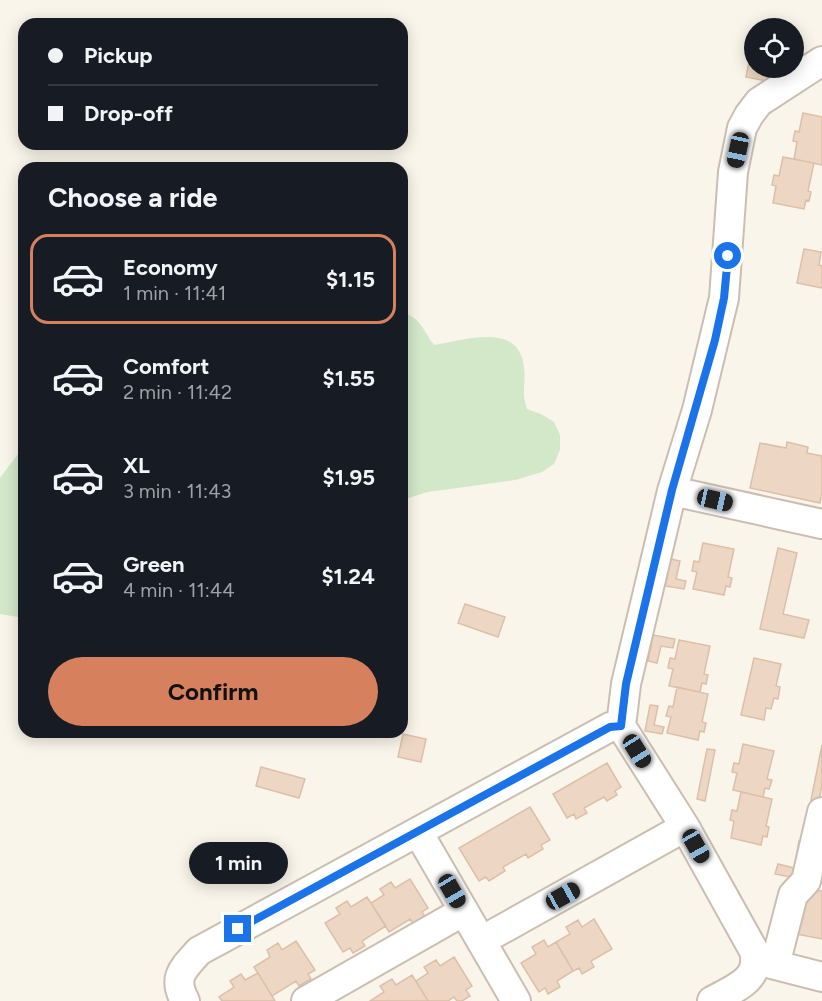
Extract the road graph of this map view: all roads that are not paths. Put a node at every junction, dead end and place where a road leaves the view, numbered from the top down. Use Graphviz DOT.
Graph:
graph roads {
  1 [pos="822,61"];
  2 [pos="672,490"];
  3 [pos="822,524"];
  4 [pos="621,726"];
  5 [pos="822,812"];
  6 [pos="685,827"];
  7 [pos="418,832"];
  8 [pos="464,911"];
  9 [pos="481,941"];
  10 [pos="766,962"];
  11 [pos="822,977"];
  12 [pos="510,999"];
  13 [pos="185,1001"];
  14 [pos="306,1001"];
  15 [pos="712,1001"];
  1 -- 2 [label="street"];
  2 -- 3 [label="street"];
  2 -- 4 [label="street"];
  4 -- 6 [label="street"];
  4 -- 7 [label="street"];
  5 -- 10 [label="street"];
  6 -- 9 [label="street"];
  6 -- 10 [label="street"];
  7 -- 8 [label="street"];
  7 -- 13 [label="street"];
  8 -- 9 [label="street"];
  8 -- 14 [label="street"];
  9 -- 12 [label="street"];
  10 -- 11 [label="street"];
  10 -- 15 [label="street"];
}
